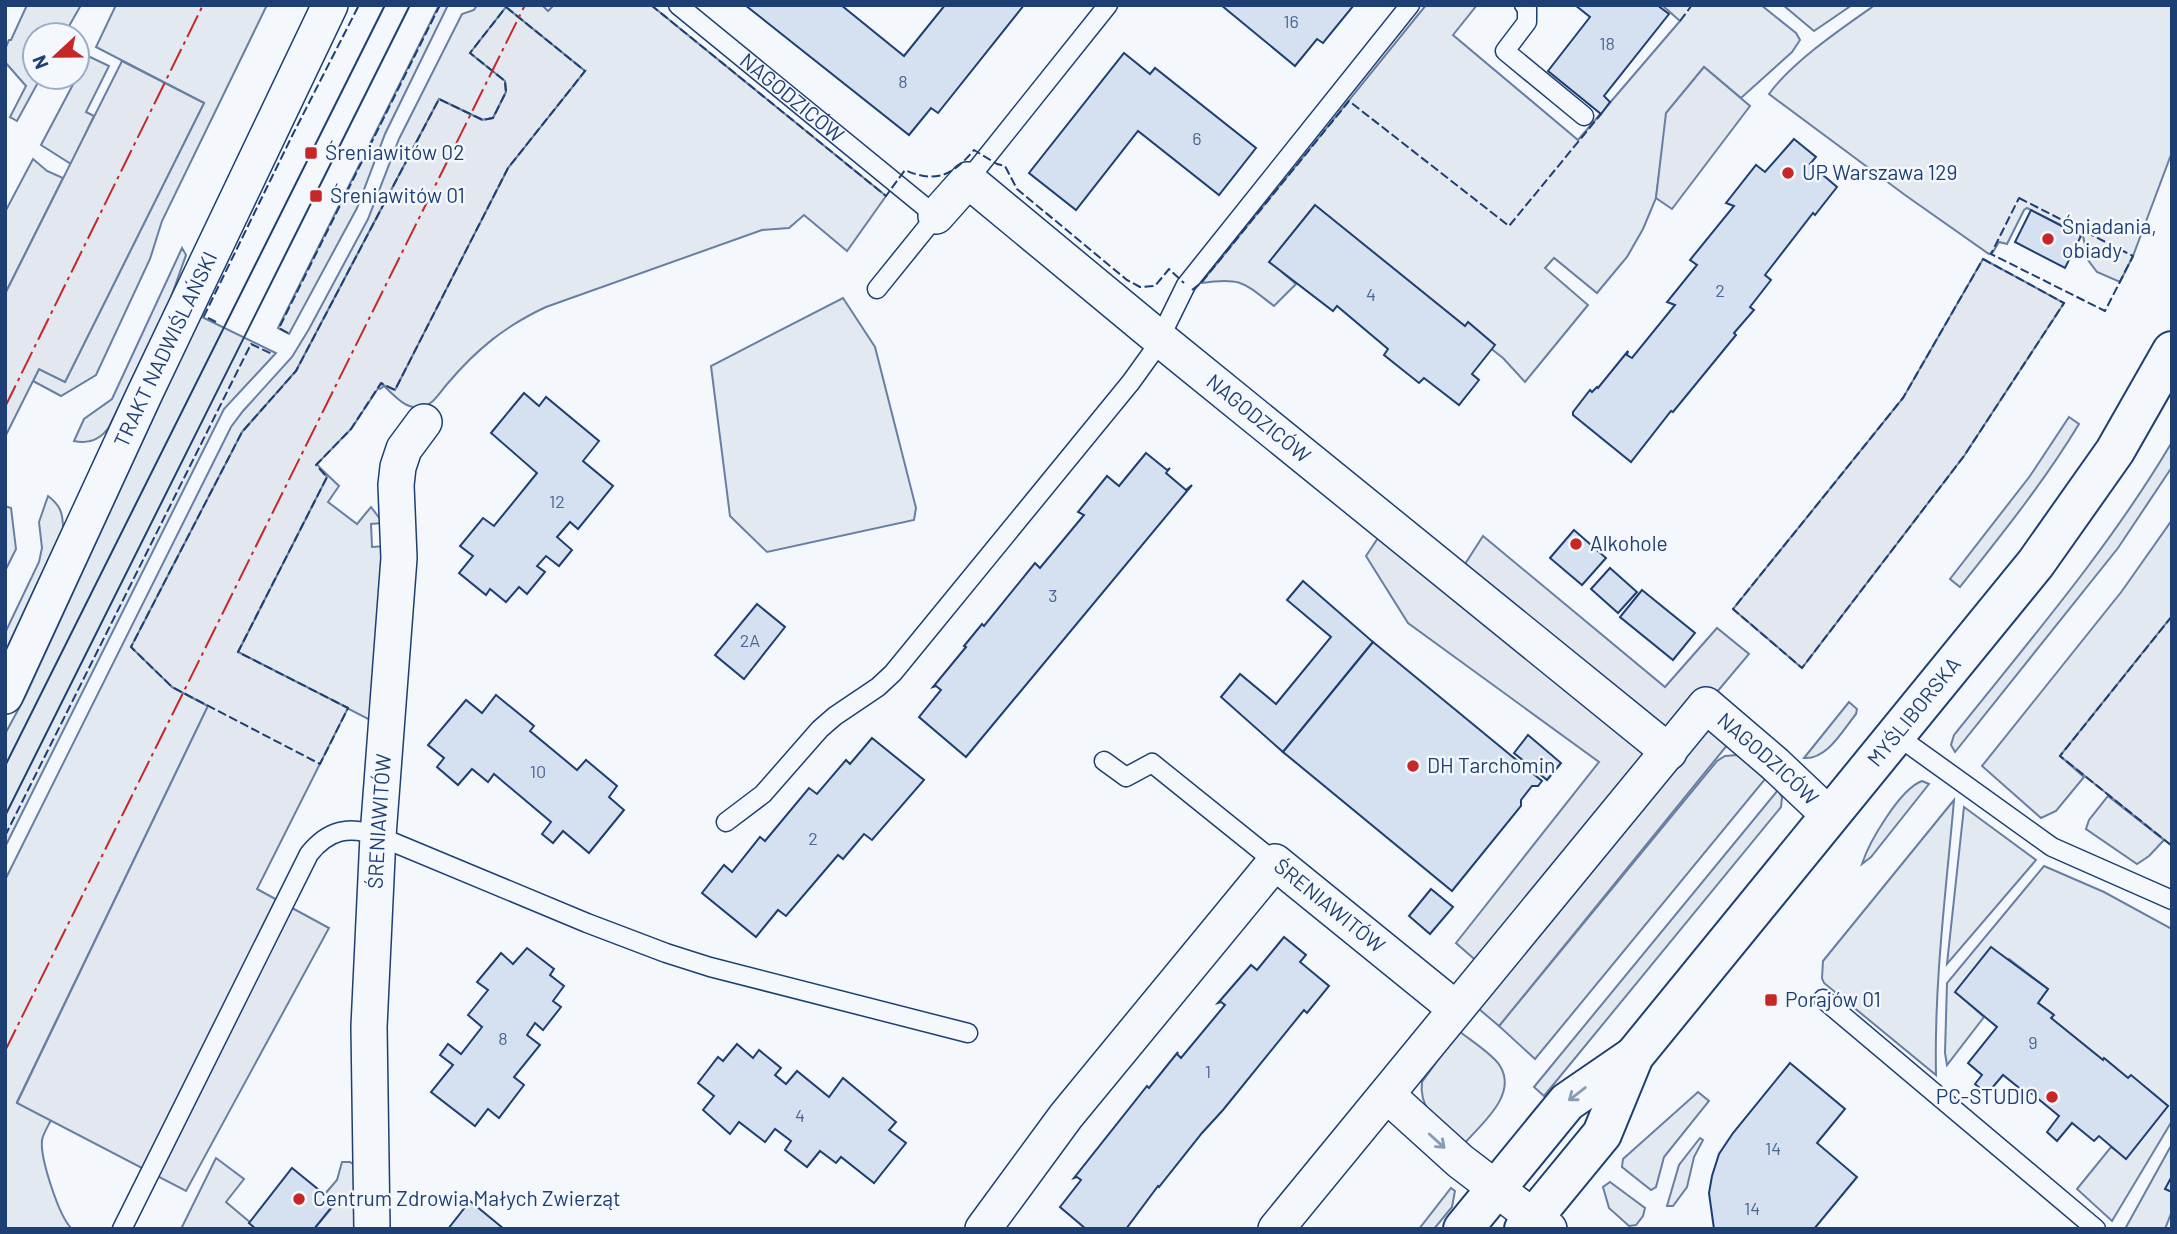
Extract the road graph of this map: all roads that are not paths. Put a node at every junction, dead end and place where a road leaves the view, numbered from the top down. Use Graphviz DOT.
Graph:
graph roads {
  1 [pos="330,5"];
  2 [pos="678,5"];
  3 [pos="1108,5"];
  4 [pos="1410,5"];
  5 [pos="1524,5"];
  6 [pos="1584,116"];
  7 [pos="968,180"];
  8 [pos="936,216"];
  9 [pos="877,289"];
  10 [pos="1160,339"];
  11 [pos="2172,351"];
  12 [pos="424,422"];
  13 [pos="5,696"];
  14 [pos="1896,735"];
  15 [pos="1669,752"];
  16 [pos="1104,761"];
  17 [pos="1830,816"];
  18 [pos="726,822"];
  19 [pos="378,836"];
  20 [pos="1275,862"];
  21 [pos="2172,900"];
  22 [pos="1823,999"];
  23 [pos="1456,1009"];
  24 [pos="968,1033"];
  25 [pos="1633,1056"];
  26 [pos="1387,1095"];
  27 [pos="1496,1189"];
  28 [pos="1535,1225"];
  29 [pos="122,1229"];
  30 [pos="372,1229"];
  31 [pos="983,1229"];
  32 [pos="1276,1229"];
  33 [pos="1463,1229"];
  34 [pos="2095,1229"];
  1 -- 13 [label="street, TRAKT NADWIŚLAŃSKI"];
  2 -- 8 [label="lane, NAGODZICÓW"];
  3 -- 7 [label="lane"];
  4 -- 10 [label="lane"];
  5 -- 6 [label="lane"];
  7 -- 8 [label="street"];
  7 -- 10 [label="street, NAGODZICÓW"];
  8 -- 9 [label="lane"];
  10 -- 15 [label="street, NAGODZICÓW"];
  10 -- 18 [label="lane"];
  11 -- 14 [label="street, MYŚLIBORSKA"];
  12 -- 19 [label="street, ŚRENIAWITÓW"];
  14 -- 17 [label="street, MYŚLIBORSKA"];
  14 -- 21 [label="lane"];
  15 -- 17 [label="street, NAGODZICÓW"];
  15 -- 23 [label="street"];
  16 -- 20 [label="lane"];
  17 -- 25 [label="street, MYŚLIBORSKA"];
  19 -- 24 [label="lane"];
  19 -- 29 [label="lane"];
  19 -- 30 [label="street, ŚRENIAWITÓW"];
  20 -- 23 [label="street, ŚRENIAWITÓW"];
  20 -- 31 [label="street, ŚRENIAWITÓW"];
  22 -- 34 [label="lane"];
  23 -- 26 [label="street"];
  25 -- 27 [label="street, MYŚLIBORSKA, one-way"];
  25 -- 28 [label="street, MYŚLIBORSKA"];
  26 -- 27 [label="street, one-way"];
  26 -- 32 [label="street"];
  27 -- 28 [label="street, MYŚLIBORSKA"];
  27 -- 33 [label="street, MYŚLIBORSKA"];
}
